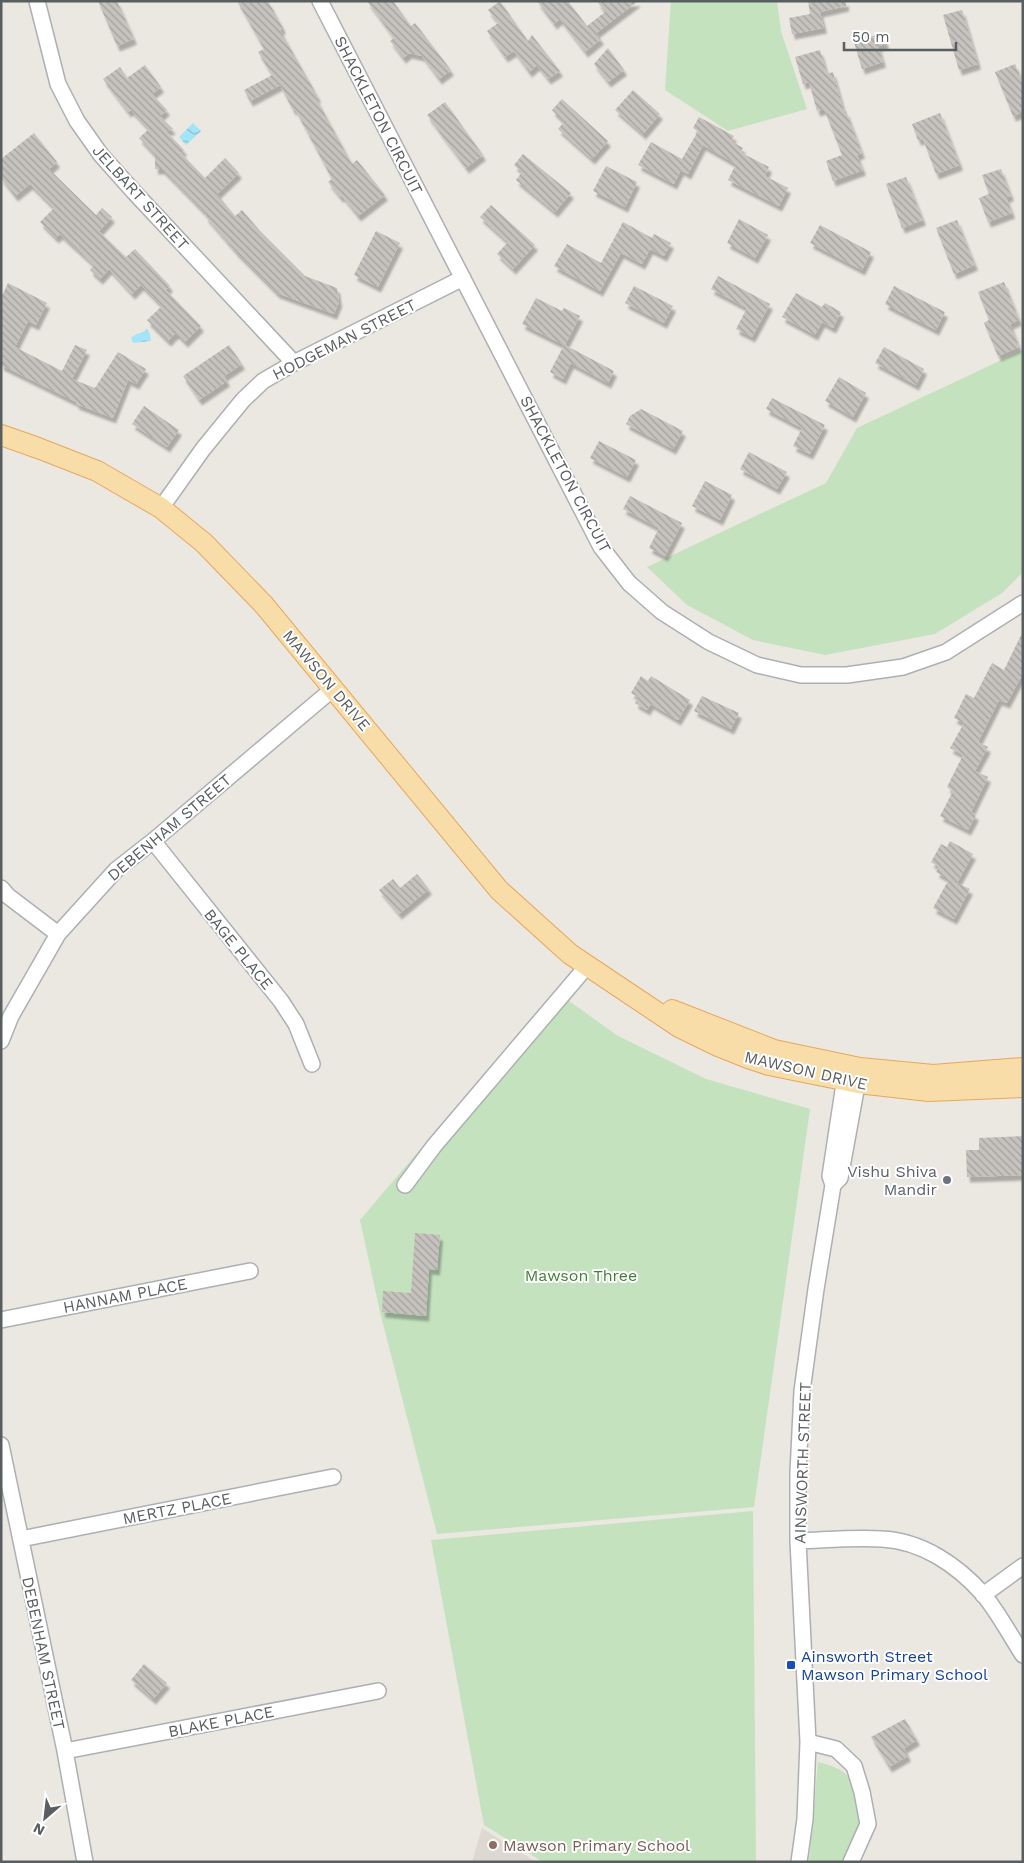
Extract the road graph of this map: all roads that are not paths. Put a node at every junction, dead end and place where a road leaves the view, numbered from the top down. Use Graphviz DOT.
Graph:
graph roads {
  1 [pos="37,1"];
  2 [pos="320,1"];
  3 [pos="463,278"];
  4 [pos="294,363"];
  5 [pos="1,435"];
  6 [pos="161,508"];
  7 [pos="1023,603"];
  8 [pos="334,688"];
  9 [pos="152,841"];
  10 [pos="1,888"];
  11 [pos="58,934"];
  12 [pos="587,966"];
  13 [pos="1,1041"];
  14 [pos="312,1064"];
  15 [pos="1023,1068"];
  16 [pos="853,1075"];
  17 [pos="1023,1087"];
  18 [pos="405,1185"];
  19 [pos="250,1270"];
  20 [pos="1,1320"];
  21 [pos="1,1445"];
  22 [pos="333,1476"];
  23 [pos="20,1539"];
  24 [pos="798,1540"];
  25 [pos="1023,1566"];
  26 [pos="983,1595"];
  27 [pos="1023,1655"];
  28 [pos="378,1691"];
  29 [pos="808,1742"];
  30 [pos="64,1751"];
  31 [pos="85,1862"];
  32 [pos="799,1862"];
  33 [pos="851,1862"];
  1 -- 4 [label="street, JELBART STREET"];
  2 -- 3 [label="street, SHACKLETON CIRCUIT"];
  3 -- 4 [label="street, HODGEMAN STREET"];
  3 -- 7 [label="street, SHACKLETON CIRCUIT"];
  4 -- 6 [label="street, HODGEMAN STREET"];
  5 -- 6 [label="main road, MAWSON DRIVE"];
  6 -- 8 [label="main road, MAWSON DRIVE"];
  8 -- 9 [label="street, DEBENHAM STREET"];
  8 -- 12 [label="main road, MAWSON DRIVE"];
  9 -- 11 [label="street, DEBENHAM STREET"];
  9 -- 14 [label="street, BAGE PLACE"];
  10 -- 11 [label="street"];
  11 -- 13 [label="street, DEBENHAM STREET"];
  12 -- 16 [label="main road, MAWSON DRIVE"];
  12 -- 18 [label="street"];
  15 -- 16 [label="main road, MAWSON DRIVE"];
  16 -- 17 [label="main road, MAWSON DRIVE"];
  16 -- 24 [label="street, AINSWORTH STREET"];
  19 -- 20 [label="street, HANNAM PLACE"];
  21 -- 23 [label="street, DEBENHAM STREET"];
  22 -- 23 [label="street, MERTZ PLACE"];
  23 -- 30 [label="street, DEBENHAM STREET"];
  24 -- 26 [label="street"];
  24 -- 29 [label="street, AINSWORTH STREET"];
  25 -- 26 [label="street"];
  26 -- 27 [label="street"];
  28 -- 30 [label="street, BLAKE PLACE"];
  29 -- 32 [label="street, AINSWORTH STREET"];
  29 -- 33 [label="street"];
  30 -- 31 [label="street, DEBENHAM STREET"];
}
